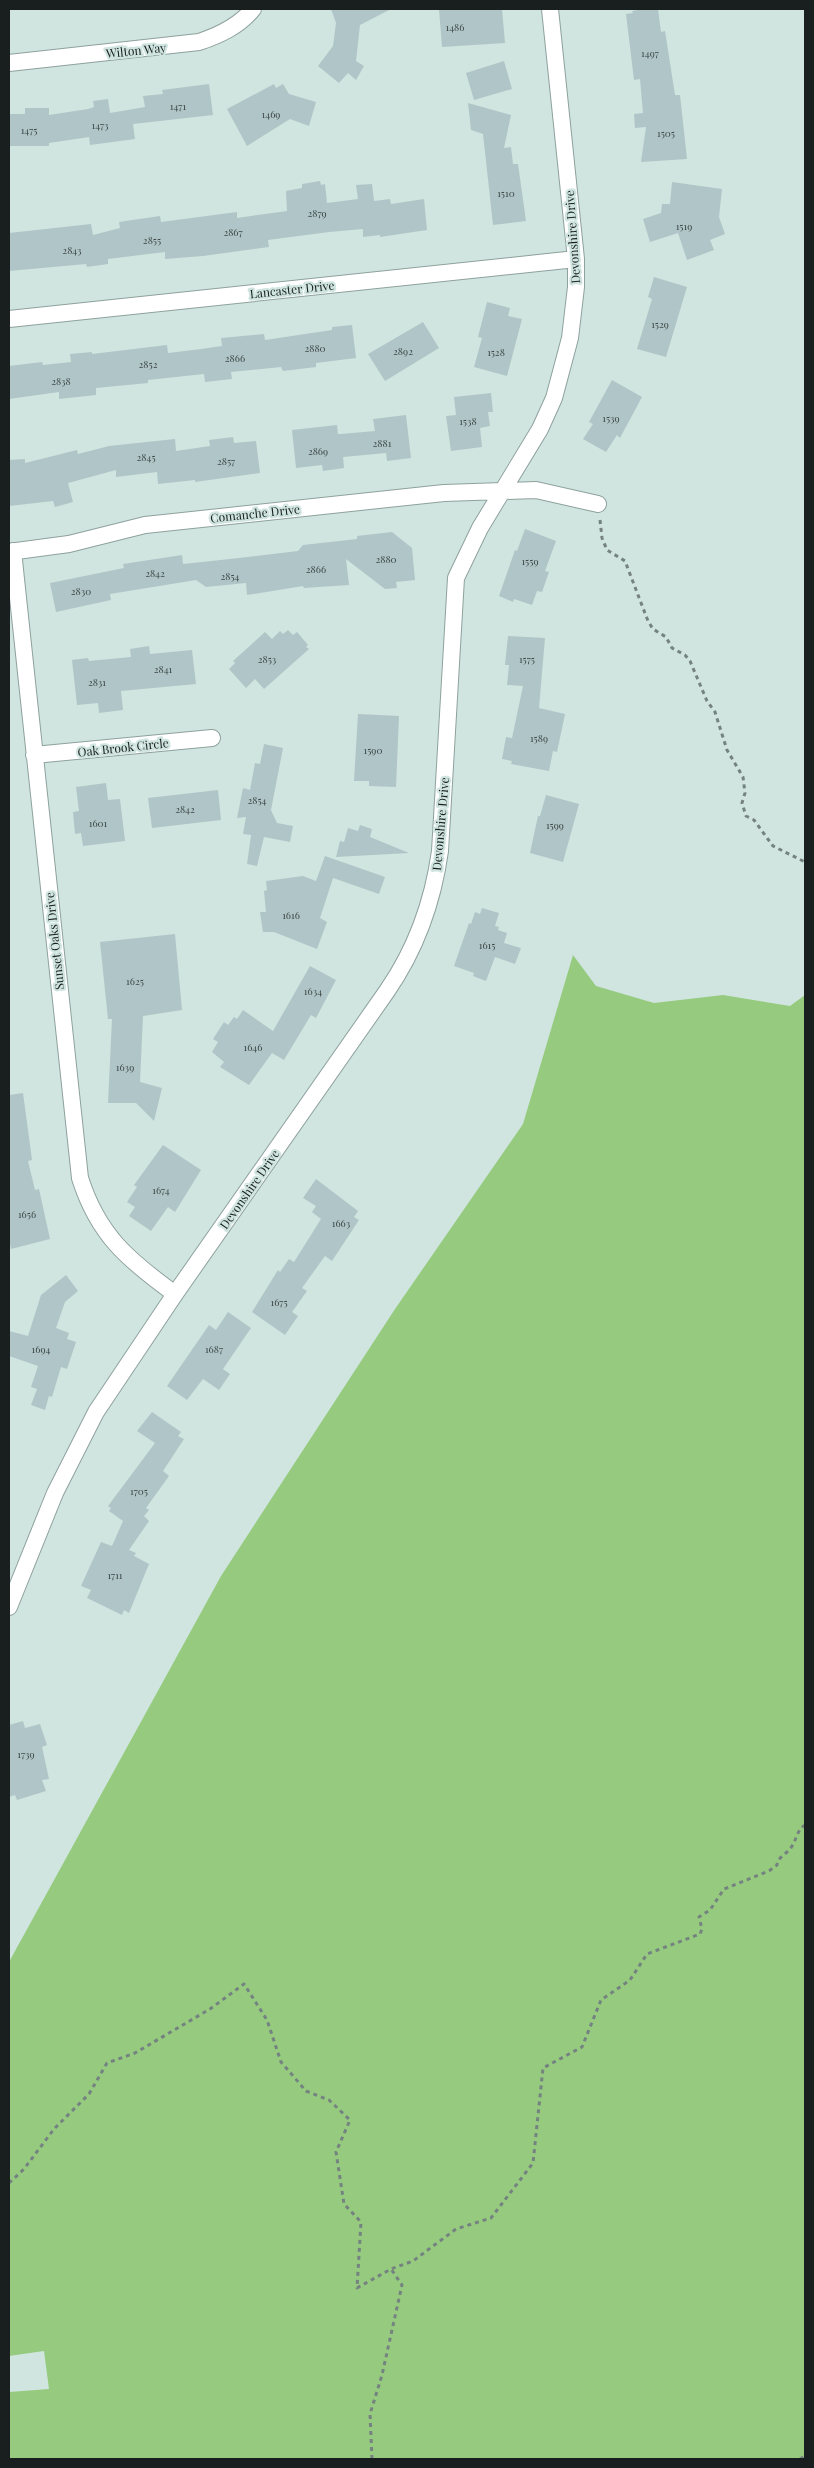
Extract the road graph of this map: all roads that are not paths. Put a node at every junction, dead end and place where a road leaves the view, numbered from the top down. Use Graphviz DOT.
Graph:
graph roads {
  1 [pos="254,9"];
  2 [pos="550,9"];
  3 [pos="9,63"];
  4 [pos="576,259"];
  5 [pos="9,319"];
  6 [pos="504,490"];
  7 [pos="598,504"];
  8 [pos="11,552"];
  9 [pos="212,738"];
  10 [pos="34,755"];
  11 [pos="175,1294"];
  12 [pos="9,1607"];
  1 -- 3 [label="street, Wilton Way"];
  2 -- 4 [label="street, Devonshire Drive"];
  4 -- 5 [label="street, Lancaster Drive"];
  4 -- 6 [label="street, Devonshire Drive"];
  6 -- 7 [label="street, Comanche Drive"];
  6 -- 8 [label="street, Comanche Drive"];
  6 -- 11 [label="street, Devonshire Drive"];
  8 -- 10 [label="street, Sunset Oaks Drive"];
  9 -- 10 [label="street, Oak Brook Circle"];
  10 -- 11 [label="street, Sunset Oaks Drive"];
  11 -- 12 [label="street, Devonshire Drive"];
}
